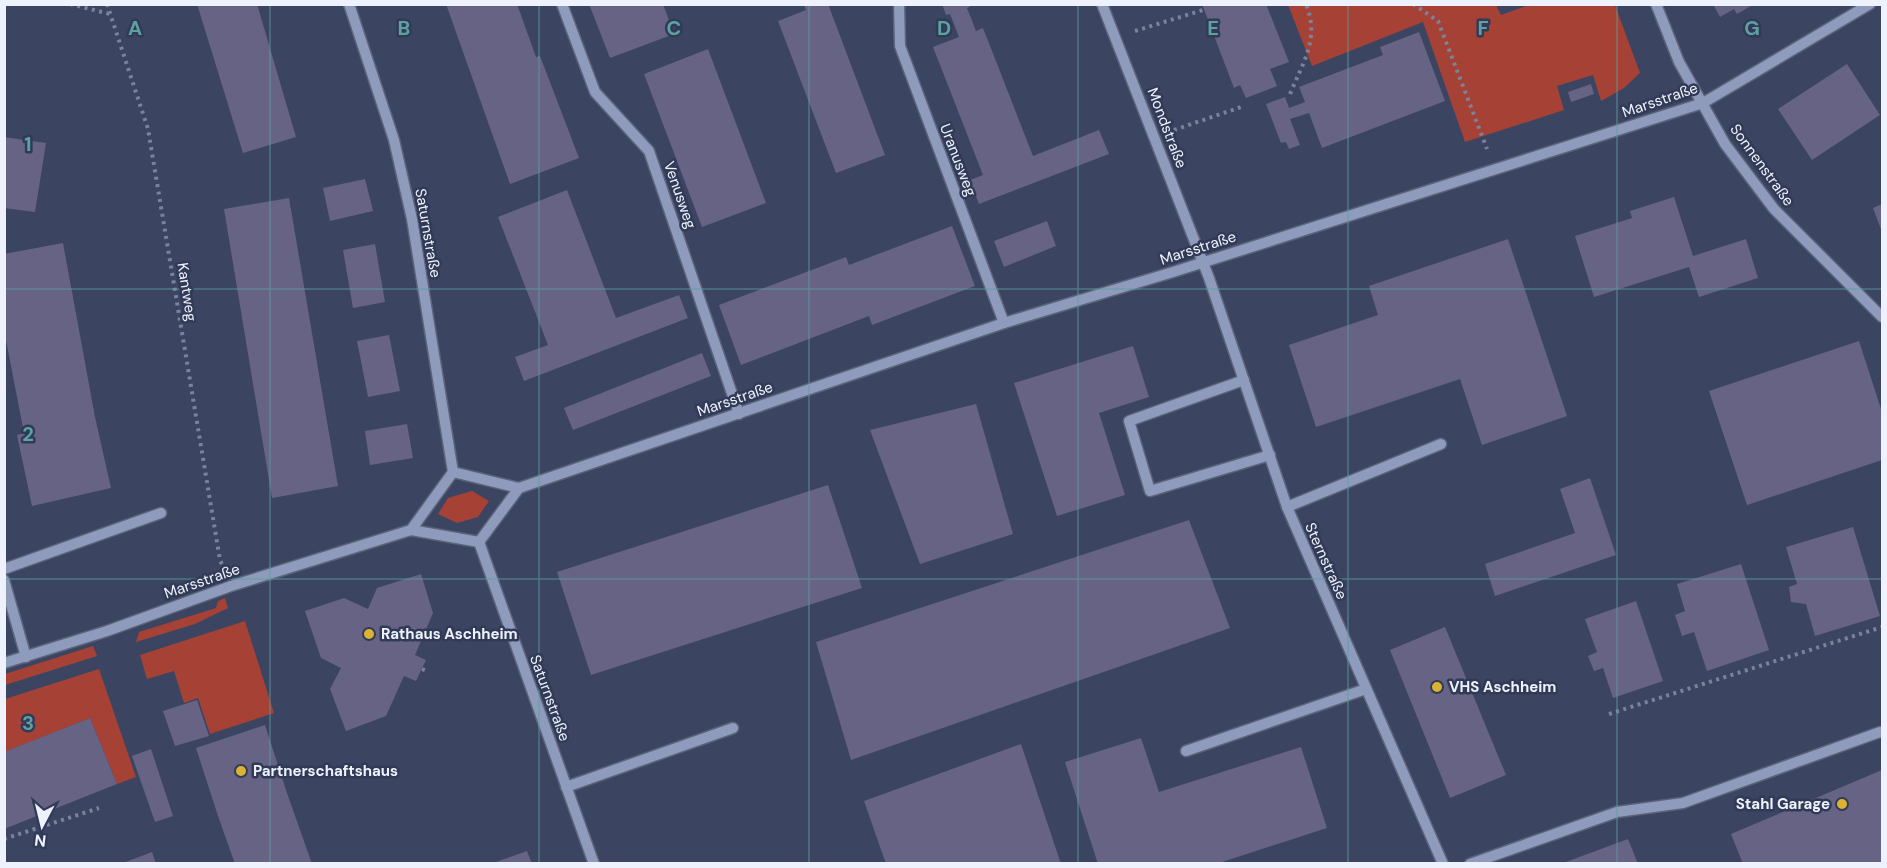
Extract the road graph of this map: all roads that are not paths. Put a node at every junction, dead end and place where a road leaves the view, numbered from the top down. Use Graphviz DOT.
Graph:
graph roads {
  1 [pos="350,4"];
  2 [pos="562,4"];
  3 [pos="898,4"];
  4 [pos="1102,4"];
  5 [pos="1656,4"];
  6 [pos="1870,4"];
  7 [pos="1703,103"];
  8 [pos="1203,262"];
  9 [pos="1882,317"];
  10 [pos="1004,323"];
  11 [pos="1244,380"];
  12 [pos="739,414"];
  13 [pos="1441,444"];
  14 [pos="1270,455"];
  15 [pos="453,472"];
  16 [pos="519,488"];
  17 [pos="1287,507"];
  18 [pos="160,513"];
  19 [pos="411,530"];
  20 [pos="479,542"];
  21 [pos="4,568"];
  22 [pos="4,580"];
  23 [pos="26,657"];
  24 [pos="4,663"];
  25 [pos="1366,689"];
  26 [pos="733,728"];
  27 [pos="1880,732"];
  28 [pos="1186,751"];
  29 [pos="566,787"];
  30 [pos="594,864"];
  31 [pos="1443,864"];
  32 [pos="1470,864"];
  1 -- 15 [label="street, Saturnstraße"];
  2 -- 12 [label="street, Venusweg"];
  3 -- 10 [label="street, Uranusweg"];
  4 -- 8 [label="street, Mondstraße"];
  5 -- 7 [label="street, Sonnenstraße"];
  6 -- 7 [label="street, Marsstraße"];
  7 -- 8 [label="street, Marsstraße"];
  7 -- 9 [label="street, Sonnenstraße"];
  8 -- 10 [label="street, Marsstraße"];
  8 -- 11 [label="street, Sternstraße"];
  10 -- 12 [label="street, Marsstraße"];
  11 -- 14 [label="street, Sternstraße"];
  11 -- 14 [label="street"];
  12 -- 16 [label="street, Marsstraße"];
  13 -- 17 [label="street"];
  14 -- 17 [label="street, Sternstraße"];
  15 -- 16 [label="street"];
  15 -- 19 [label="street"];
  16 -- 20 [label="street"];
  17 -- 25 [label="street, Sternstraße"];
  18 -- 21 [label="street"];
  19 -- 20 [label="street, Marsstraße"];
  19 -- 23 [label="street, Marsstraße"];
  20 -- 29 [label="street, Saturnstraße"];
  22 -- 23 [label="street"];
  23 -- 24 [label="street, Marsstraße"];
  25 -- 28 [label="street"];
  25 -- 31 [label="street, Sternstraße"];
  26 -- 29 [label="street"];
  27 -- 32 [label="street"];
  29 -- 30 [label="street, Saturnstraße"];
}
